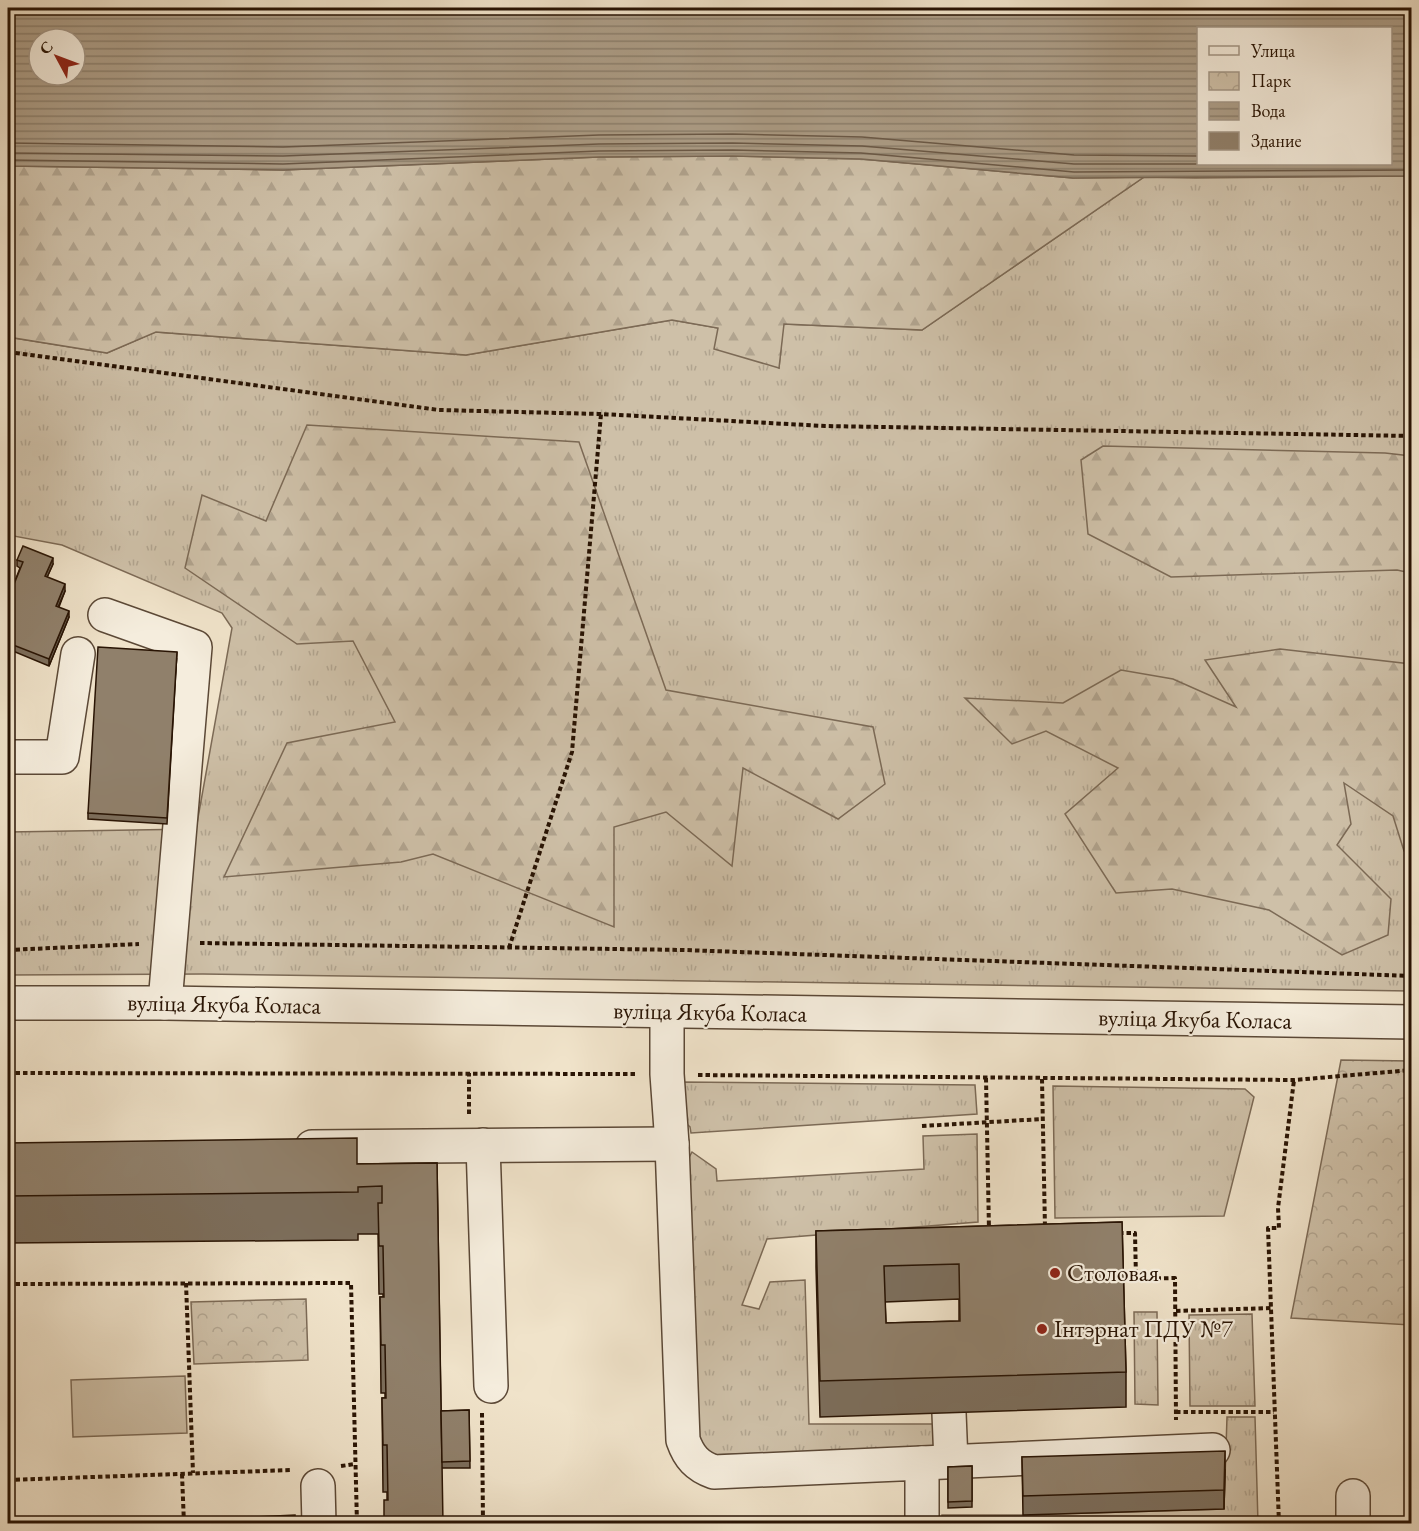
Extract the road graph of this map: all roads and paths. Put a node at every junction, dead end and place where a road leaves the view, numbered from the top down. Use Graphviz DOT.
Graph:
graph roads {
  1 [pos="8,352"];
  2 [pos="601,414"];
  3 [pos="1412,436"];
  4 [pos="105,615"];
  5 [pos="78,654"];
  6 [pos="8,758"];
  7 [pos="170,942"];
  8 [pos="509,948"];
  9 [pos="8,950"];
  10 [pos="1412,975"];
  11 [pos="8,1003"];
  12 [pos="165,1003"];
  13 [pos="667,1011"];
  14 [pos="1412,1022"];
  15 [pos="1412,1070"];
  16 [pos="8,1073"];
  17 [pos="469,1073"];
  18 [pos="667,1074"];
  19 [pos="986,1078"];
  20 [pos="1042,1078"];
  21 [pos="1294,1080"];
  22 [pos="1043,1119"];
  23 [pos="987,1122"];
  24 [pos="922,1126"];
  25 [pos="672,1144"];
  26 [pos="476,1145"];
  27 [pos="279,1147"];
  28 [pos="1113,1234"];
  29 [pos="1045,1236"];
  30 [pos="990,1237"];
  31 [pos="186,1283"];
  32 [pos="8,1284"];
  33 [pos="1271,1308"];
  34 [pos="1176,1311"];
  35 [pos="491,1386"];
  36 [pos="1176,1412"];
  37 [pos="1274,1412"];
  38 [pos="949,1413"];
  39 [pos="482,1417"];
  40 [pos="1213,1450"];
  41 [pos="1177,1452"];
  42 [pos="937,1463"];
  43 [pos="355,1464"];
  44 [pos="347,1465"];
  45 [pos="193,1473"];
  46 [pos="182,1474"];
  47 [pos="309,1478"];
  48 [pos="8,1480"];
  49 [pos="184,1524"];
  50 [pos="319,1524"];
  51 [pos="357,1524"];
  52 [pos="483,1524"];
  53 [pos="921,1524"];
  54 [pos="1279,1524"];
  1 -- 2 [label="path"];
  2 -- 3 [label="path"];
  2 -- 8 [label="path"];
  4 -- 7 [label="street"];
  5 -- 6 [label="street"];
  7 -- 8 [label="path"];
  7 -- 9 [label="path"];
  7 -- 12 [label="street"];
  8 -- 10 [label="path"];
  11 -- 12 [label="street, вуліца Якуба Коласа"];
  12 -- 13 [label="street, вуліца Якуба Коласа"];
  13 -- 14 [label="street, вуліца Якуба Коласа"];
  13 -- 18 [label="street"];
  15 -- 21 [label="path"];
  16 -- 17 [label="path"];
  17 -- 18 [label="path"];
  17 -- 26 [label="path"];
  18 -- 19 [label="path"];
  18 -- 25 [label="street"];
  19 -- 20 [label="path"];
  19 -- 23 [label="path"];
  20 -- 21 [label="path"];
  20 -- 22 [label="path"];
  21 -- 33 [label="path"];
  22 -- 23 [label="path"];
  22 -- 29 [label="path"];
  23 -- 24 [label="path"];
  23 -- 30 [label="path"];
  25 -- 26 [label="street"];
  25 -- 42 [label="street"];
  26 -- 27 [label="street"];
  26 -- 35 [label="street"];
  28 -- 34 [label="path"];
  31 -- 32 [label="path"];
  31 -- 43 [label="path"];
  31 -- 45 [label="path"];
  33 -- 34 [label="path"];
  33 -- 37 [label="path"];
  34 -- 36 [label="path"];
  36 -- 37 [label="path"];
  36 -- 41 [label="path"];
  37 -- 54 [label="path"];
  38 -- 42 [label="street"];
  39 -- 52 [label="path"];
  40 -- 41 [label="street"];
  41 -- 42 [label="street"];
  42 -- 53 [label="street"];
  43 -- 44 [label="path"];
  43 -- 51 [label="path"];
  45 -- 46 [label="path"];
  45 -- 47 [label="path"];
  46 -- 48 [label="path"];
  46 -- 49 [label="path"];
  47 -- 50 [label="street"];
}
